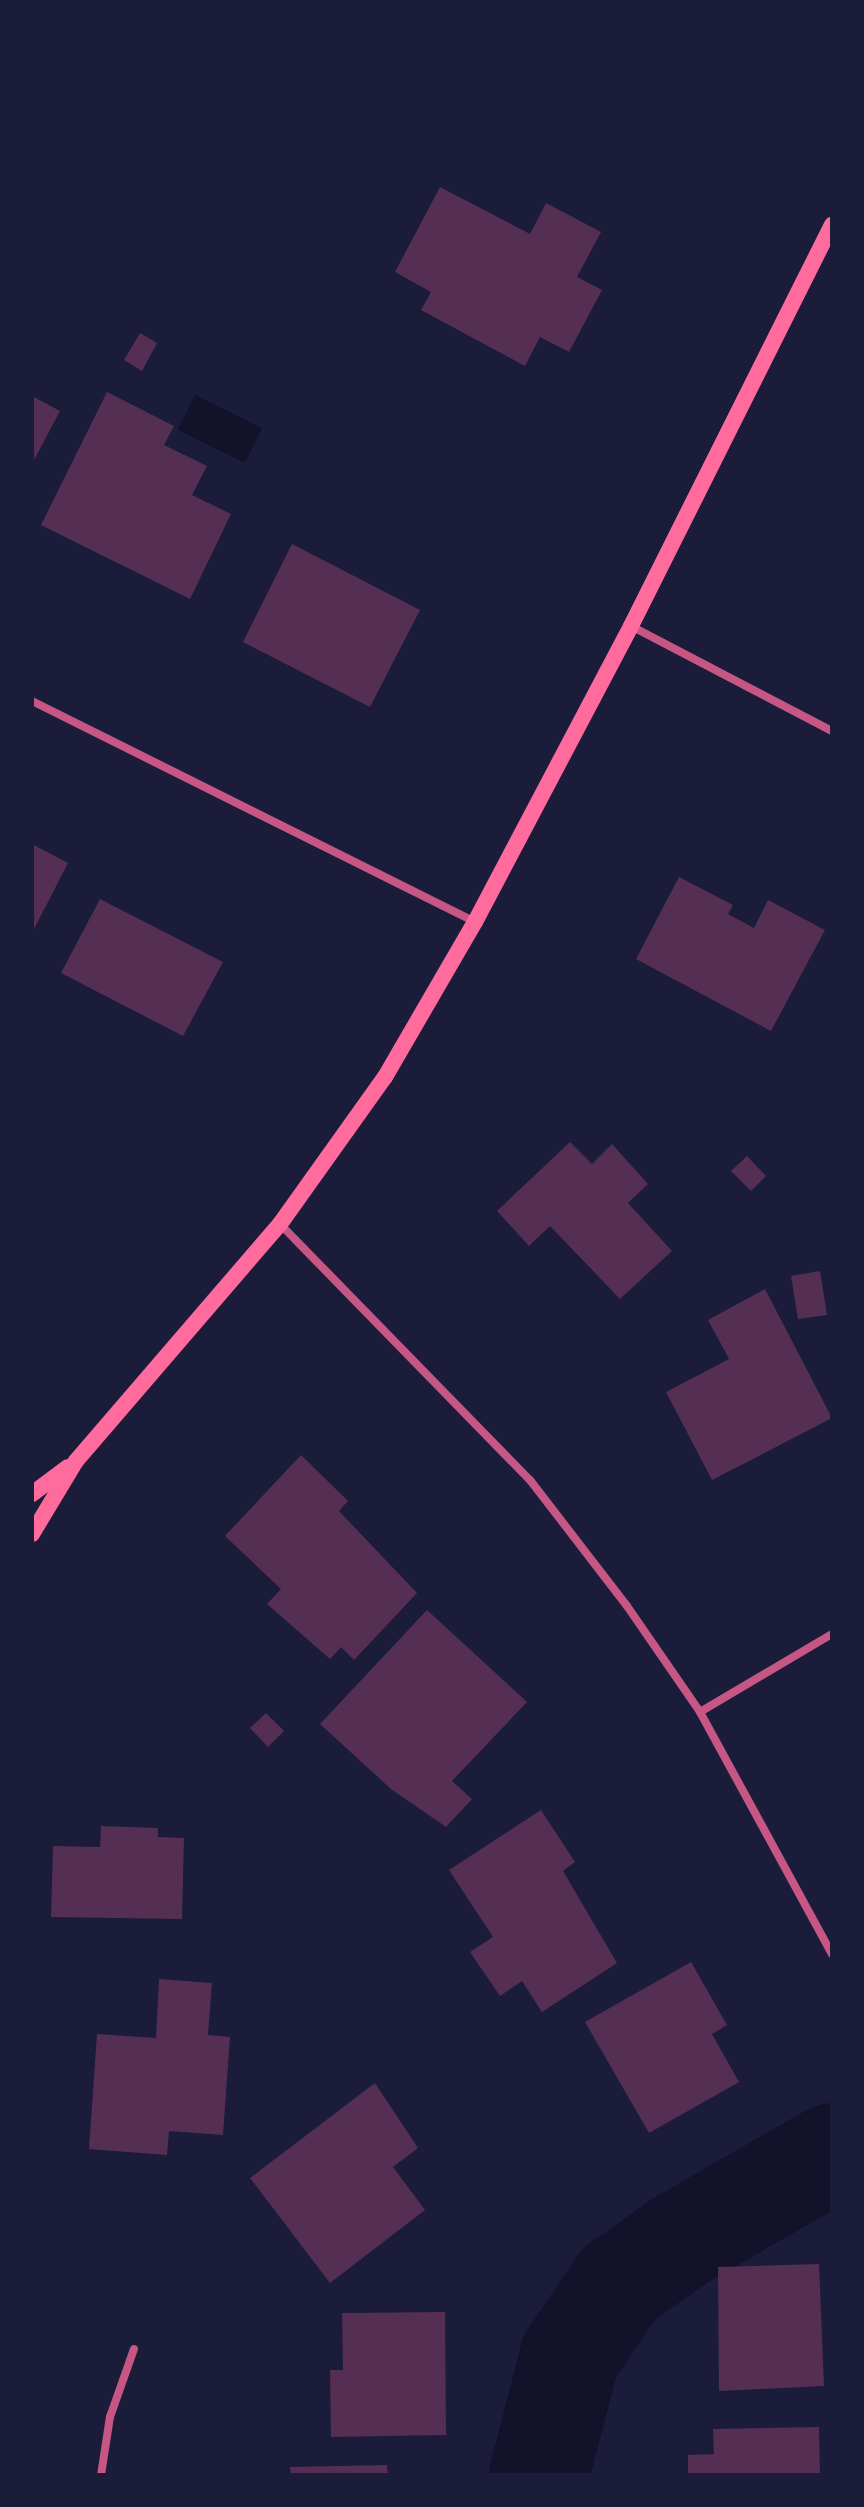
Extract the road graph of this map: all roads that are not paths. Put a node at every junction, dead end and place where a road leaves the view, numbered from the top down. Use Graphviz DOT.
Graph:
graph roads {
  1 [pos="832,224"];
  2 [pos="631,626"];
  3 [pos="32,701"];
  4 [pos="832,731"];
  5 [pos="475,922"];
  6 [pos="280,1224"];
  7 [pos="76,1461"];
  8 [pos="32,1494"];
  9 [pos="32,1534"];
  10 [pos="832,1634"];
  11 [pos="700,1712"];
  12 [pos="832,1954"];
  13 [pos="134,2349"];
  14 [pos="101,2475"];
  1 -- 2 [label="main road"];
  2 -- 4 [label="street"];
  2 -- 5 [label="main road"];
  3 -- 5 [label="street"];
  5 -- 6 [label="main road"];
  6 -- 7 [label="main road"];
  6 -- 11 [label="street"];
  7 -- 8 [label="main road"];
  7 -- 9 [label="main road"];
  10 -- 11 [label="street"];
  11 -- 12 [label="street"];
  13 -- 14 [label="street"];
}
